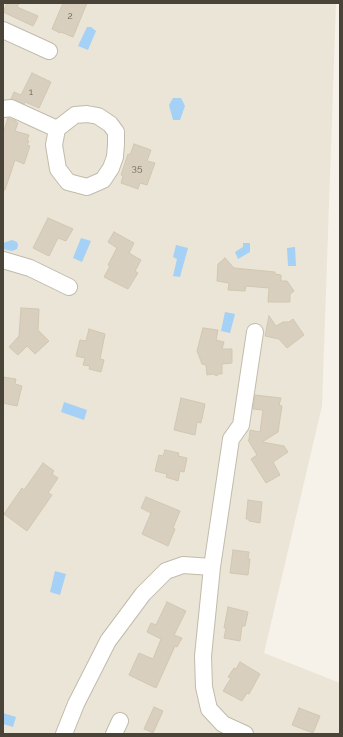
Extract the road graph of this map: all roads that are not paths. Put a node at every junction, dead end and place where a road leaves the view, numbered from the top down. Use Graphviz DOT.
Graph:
graph roads {
  1 [pos="3,30"];
  2 [pos="49,51"];
  3 [pos="3,109"];
  4 [pos="57,128"];
  5 [pos="3,260"];
  6 [pos="69,287"];
  7 [pos="255,332"];
  8 [pos="212,567"];
  9 [pos="64,734"];
  10 [pos="245,734"];
  1 -- 2 [label="street"];
  3 -- 4 [label="street"];
  4 -- 4 [label="street"];
  5 -- 6 [label="street"];
  7 -- 8 [label="street"];
  8 -- 9 [label="street"];
  8 -- 10 [label="street"];
}
